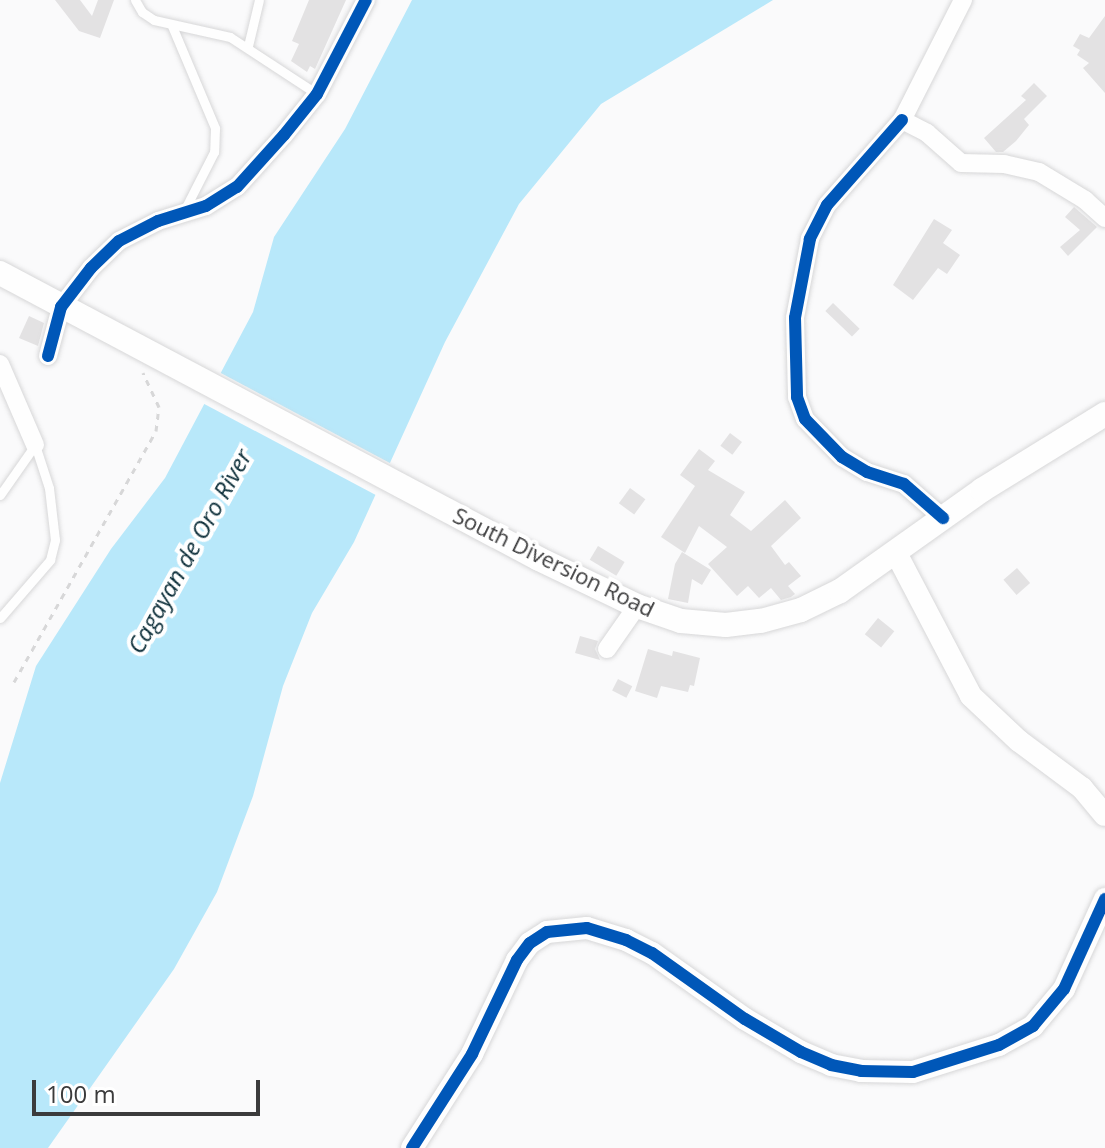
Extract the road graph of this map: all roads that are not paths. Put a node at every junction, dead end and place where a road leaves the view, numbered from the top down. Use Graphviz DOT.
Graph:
graph roads {
  1 [pos="135,0"];
  2 [pos="259,0"];
  3 [pos="366,0"];
  4 [pos="963,0"];
  5 [pos="172,26"];
  6 [pos="248,46"];
  7 [pos="317,94"];
  8 [pos="902,120"];
  9 [pos="182,214"];
  10 [pos="1105,218"];
  11 [pos="0,273"];
  12 [pos="61,307"];
  13 [pos="48,356"];
  14 [pos="0,364"];
  15 [pos="1105,414"];
  16 [pos="35,445"];
  17 [pos="0,495"];
  18 [pos="943,518"];
  19 [pos="896,553"];
  20 [pos="637,606"];
  21 [pos="0,618"];
  22 [pos="607,649"];
  23 [pos="1105,815"];
  24 [pos="1105,899"];
  25 [pos="412,1148"];
  1 -- 5 [label="lane"];
  2 -- 6 [label="lane"];
  3 -- 7 [label="street"];
  4 -- 8 [label="street"];
  5 -- 6 [label="lane"];
  5 -- 9 [label="lane"];
  6 -- 7 [label="lane"];
  7 -- 9 [label="street"];
  8 -- 10 [label="street"];
  8 -- 18 [label="street"];
  9 -- 12 [label="street"];
  11 -- 12 [label="main road, South Diversion Road"];
  12 -- 13 [label="street"];
  12 -- 20 [label="main road, South Diversion Road"];
  14 -- 16 [label="street"];
  15 -- 18 [label="main road, South Diversion Road"];
  16 -- 17 [label="lane"];
  16 -- 21 [label="lane"];
  18 -- 19 [label="main road, South Diversion Road"];
  19 -- 20 [label="main road, South Diversion Road"];
  19 -- 23 [label="street"];
  20 -- 22 [label="street"];
  24 -- 25 [label="street"];
}
